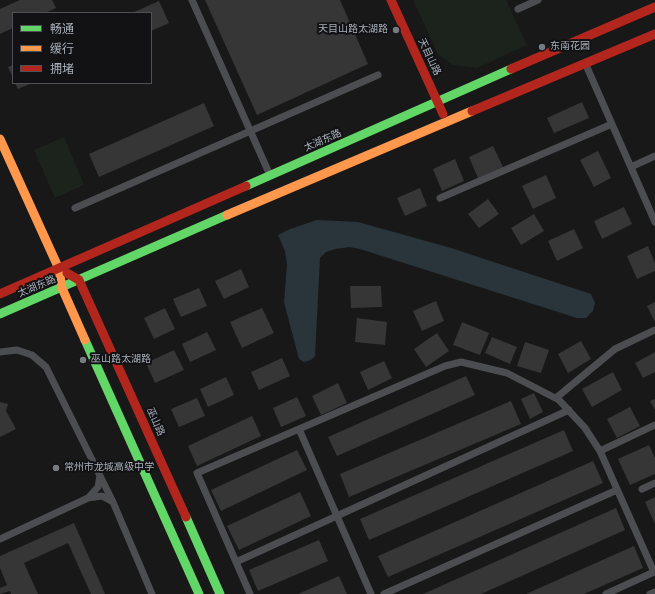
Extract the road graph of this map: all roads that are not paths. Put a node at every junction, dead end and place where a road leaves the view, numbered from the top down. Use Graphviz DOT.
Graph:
graph roads {
  1 [pos="192,0"];
  2 [pos="391,0"];
  3 [pos="538,0"];
  4 [pos="647,0"];
  5 [pos="653,8"];
  6 [pos="518,9"];
  7 [pos="655,34"];
  8 [pos="585,63"];
  9 [pos="378,75"];
  10 [pos="437,101"];
  11 [pos="447,122"];
  12 [pos="612,124"];
  13 [pos="250,131"];
  14 [pos="0,139"];
  15 [pos="655,156"];
  16 [pos="631,167"];
  17 [pos="270,176"];
  18 [pos="440,198"];
  19 [pos="75,208"];
  20 [pos="655,222"];
  21 [pos="59,269"];
  22 [pos="79,280"];
  23 [pos="62,288"];
  24 [pos="1,291"];
  25 [pos="0,314"];
  26 [pos="655,330"];
  27 [pos="0,352"];
  28 [pos="556,398"];
  29 [pos="569,410"];
  30 [pos="655,426"];
  31 [pos="298,429"];
  32 [pos="600,451"];
  33 [pos="100,476"];
  34 [pos="655,484"];
  35 [pos="642,489"];
  36 [pos="617,490"];
  37 [pos="88,498"];
  38 [pos="113,502"];
  39 [pos="337,516"];
  40 [pos="0,539"];
  41 [pos="236,562"];
  42 [pos="655,592"];
  43 [pos="152,594"];
  44 [pos="199,594"];
  45 [pos="220,594"];
  46 [pos="250,594"];
  47 [pos="371,594"];
  48 [pos="384,594"];
  49 [pos="606,594"];
  50 [pos="650,594"];
  1 -- 13 [label="lane"];
  2 -- 10 [label="main road, 天目山路"];
  3 -- 6 [label="lane"];
  4 -- 5 [label="lane"];
  5 -- 10 [label="main road, 太湖东路"];
  7 -- 8 [label="main road, 太湖东路"];
  8 -- 11 [label="main road, 太湖东路"];
  8 -- 12 [label="lane"];
  9 -- 13 [label="lane"];
  10 -- 11 [label="main road, 天目山路"];
  10 -- 17 [label="main road, 太湖东路"];
  11 -- 22 [label="main road, 太湖东路"];
  12 -- 16 [label="lane"];
  12 -- 18 [label="lane"];
  13 -- 17 [label="lane"];
  13 -- 19 [label="lane"];
  14 -- 21 [label="main road"];
  15 -- 16 [label="lane"];
  16 -- 20 [label="lane"];
  17 -- 21 [label="main road, 太湖东路"];
  21 -- 22 [label="main road"];
  21 -- 23 [label="main road"];
  21 -- 24 [label="main road, 太湖东路"];
  22 -- 23 [label="main road, 太湖东路"];
  22 -- 45 [label="main road, 巫山路"];
  23 -- 25 [label="main road, 太湖东路"];
  23 -- 44 [label="main road"];
  26 -- 28 [label="lane"];
  27 -- 33 [label="lane"];
  28 -- 29 [label="lane"];
  28 -- 31 [label="lane"];
  29 -- 32 [label="lane"];
  29 -- 39 [label="lane"];
  30 -- 32 [label="lane"];
  31 -- 39 [label="lane"];
  31 -- 41 [label="lane"];
  32 -- 36 [label="lane"];
  33 -- 37 [label="lane"];
  33 -- 38 [label="lane"];
  34 -- 35 [label="lane"];
  36 -- 48 [label="lane"];
  36 -- 49 [label="lane"];
  37 -- 38 [label="lane"];
  37 -- 40 [label="lane"];
  38 -- 43 [label="lane"];
  39 -- 41 [label="lane"];
  39 -- 47 [label="lane"];
  41 -- 46 [label="lane"];
  42 -- 50 [label="lane"];
}
